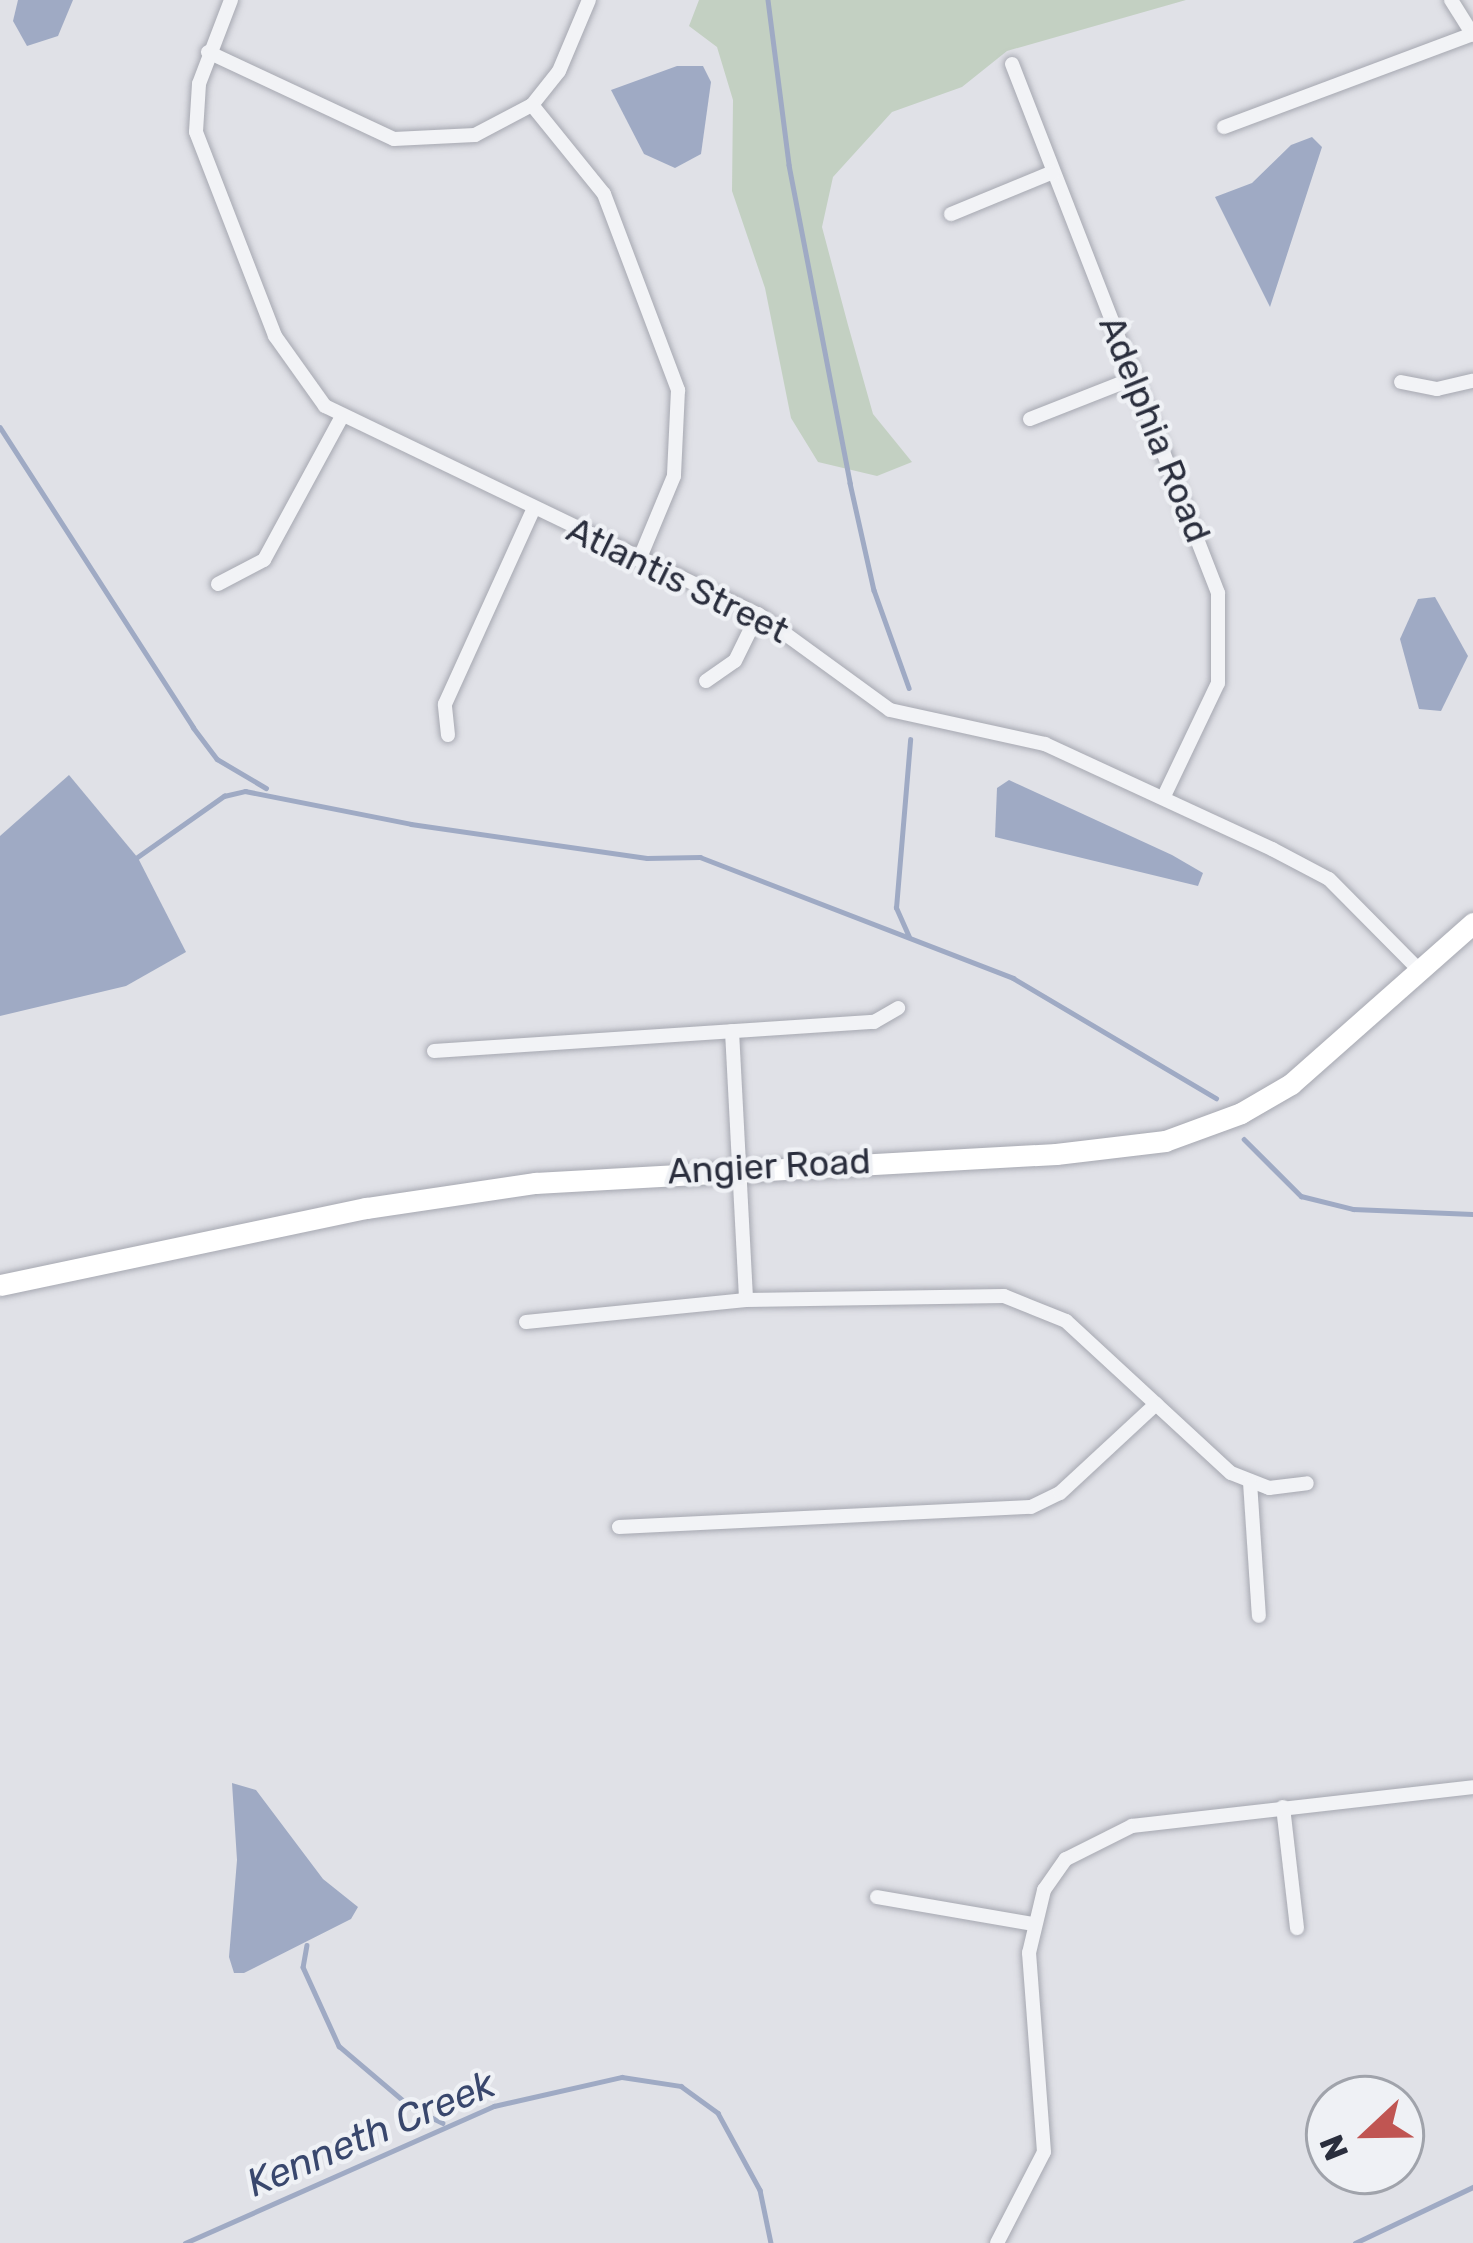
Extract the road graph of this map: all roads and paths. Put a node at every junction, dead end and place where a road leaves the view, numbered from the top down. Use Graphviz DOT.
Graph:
graph roads {
  1 [pos="232,0"];
  2 [pos="589,0"];
  3 [pos="1451,0"];
  4 [pos="1473,34"];
  5 [pos="208,52"];
  6 [pos="1012,64"];
  7 [pos="532,105"];
  8 [pos="1224,127"];
  9 [pos="1053,172"];
  10 [pos="950,214"];
  11 [pos="1134,378"];
  12 [pos="1473,381"];
  13 [pos="1401,382"];
  14 [pos="341,418"];
  15 [pos="1030,419"];
  16 [pos="533,510"];
  17 [pos="639,560"];
  18 [pos="218,584"];
  19 [pos="758,614"];
  20 [pos="706,681"];
  21 [pos="448,735"];
  22 [pos="1164,796"];
  23 [pos="1473,923"];
  24 [pos="1420,971"];
  25 [pos="898,1008"];
  26 [pos="732,1031"];
  27 [pos="434,1052"];
  28 [pos="739,1166"];
  29 [pos="0,1286"];
  30 [pos="746,1300"];
  31 [pos="526,1322"];
  32 [pos="1156,1403"];
  33 [pos="1250,1482"];
  34 [pos="1307,1483"];
  35 [pos="619,1527"];
  36 [pos="1259,1616"];
  37 [pos="1473,1787"];
  38 [pos="1282,1808"];
  39 [pos="878,1898"];
  40 [pos="1033,1924"];
  41 [pos="1297,1928"];
  42 [pos="997,2243"];
  1 -- 5 [label="street, Atlantis Street"];
  2 -- 7 [label="street"];
  3 -- 4 [label="street"];
  4 -- 8 [label="street"];
  5 -- 7 [label="street"];
  5 -- 14 [label="street, Atlantis Street"];
  6 -- 9 [label="street, Adelphia Road"];
  7 -- 17 [label="street"];
  9 -- 10 [label="street"];
  9 -- 11 [label="street, Adelphia Road"];
  11 -- 15 [label="street"];
  11 -- 22 [label="street, Adelphia Road"];
  12 -- 13 [label="street"];
  14 -- 16 [label="street, Atlantis Street"];
  14 -- 18 [label="street"];
  16 -- 17 [label="street, Atlantis Street"];
  16 -- 21 [label="street"];
  17 -- 19 [label="street, Atlantis Street"];
  19 -- 20 [label="street"];
  19 -- 22 [label="street, Atlantis Street"];
  22 -- 24 [label="street, Atlantis Street"];
  23 -- 24 [label="street, Angier Road"];
  24 -- 28 [label="street, Angier Road"];
  25 -- 26 [label="street"];
  26 -- 27 [label="street"];
  26 -- 28 [label="street"];
  28 -- 29 [label="street, Angier Road"];
  28 -- 30 [label="street"];
  30 -- 31 [label="street"];
  30 -- 32 [label="street"];
  32 -- 33 [label="street"];
  32 -- 35 [label="street"];
  33 -- 34 [label="street"];
  33 -- 36 [label="street"];
  37 -- 38 [label="street"];
  38 -- 40 [label="street"];
  38 -- 41 [label="street"];
  39 -- 40 [label="street"];
  40 -- 42 [label="street"];
}
